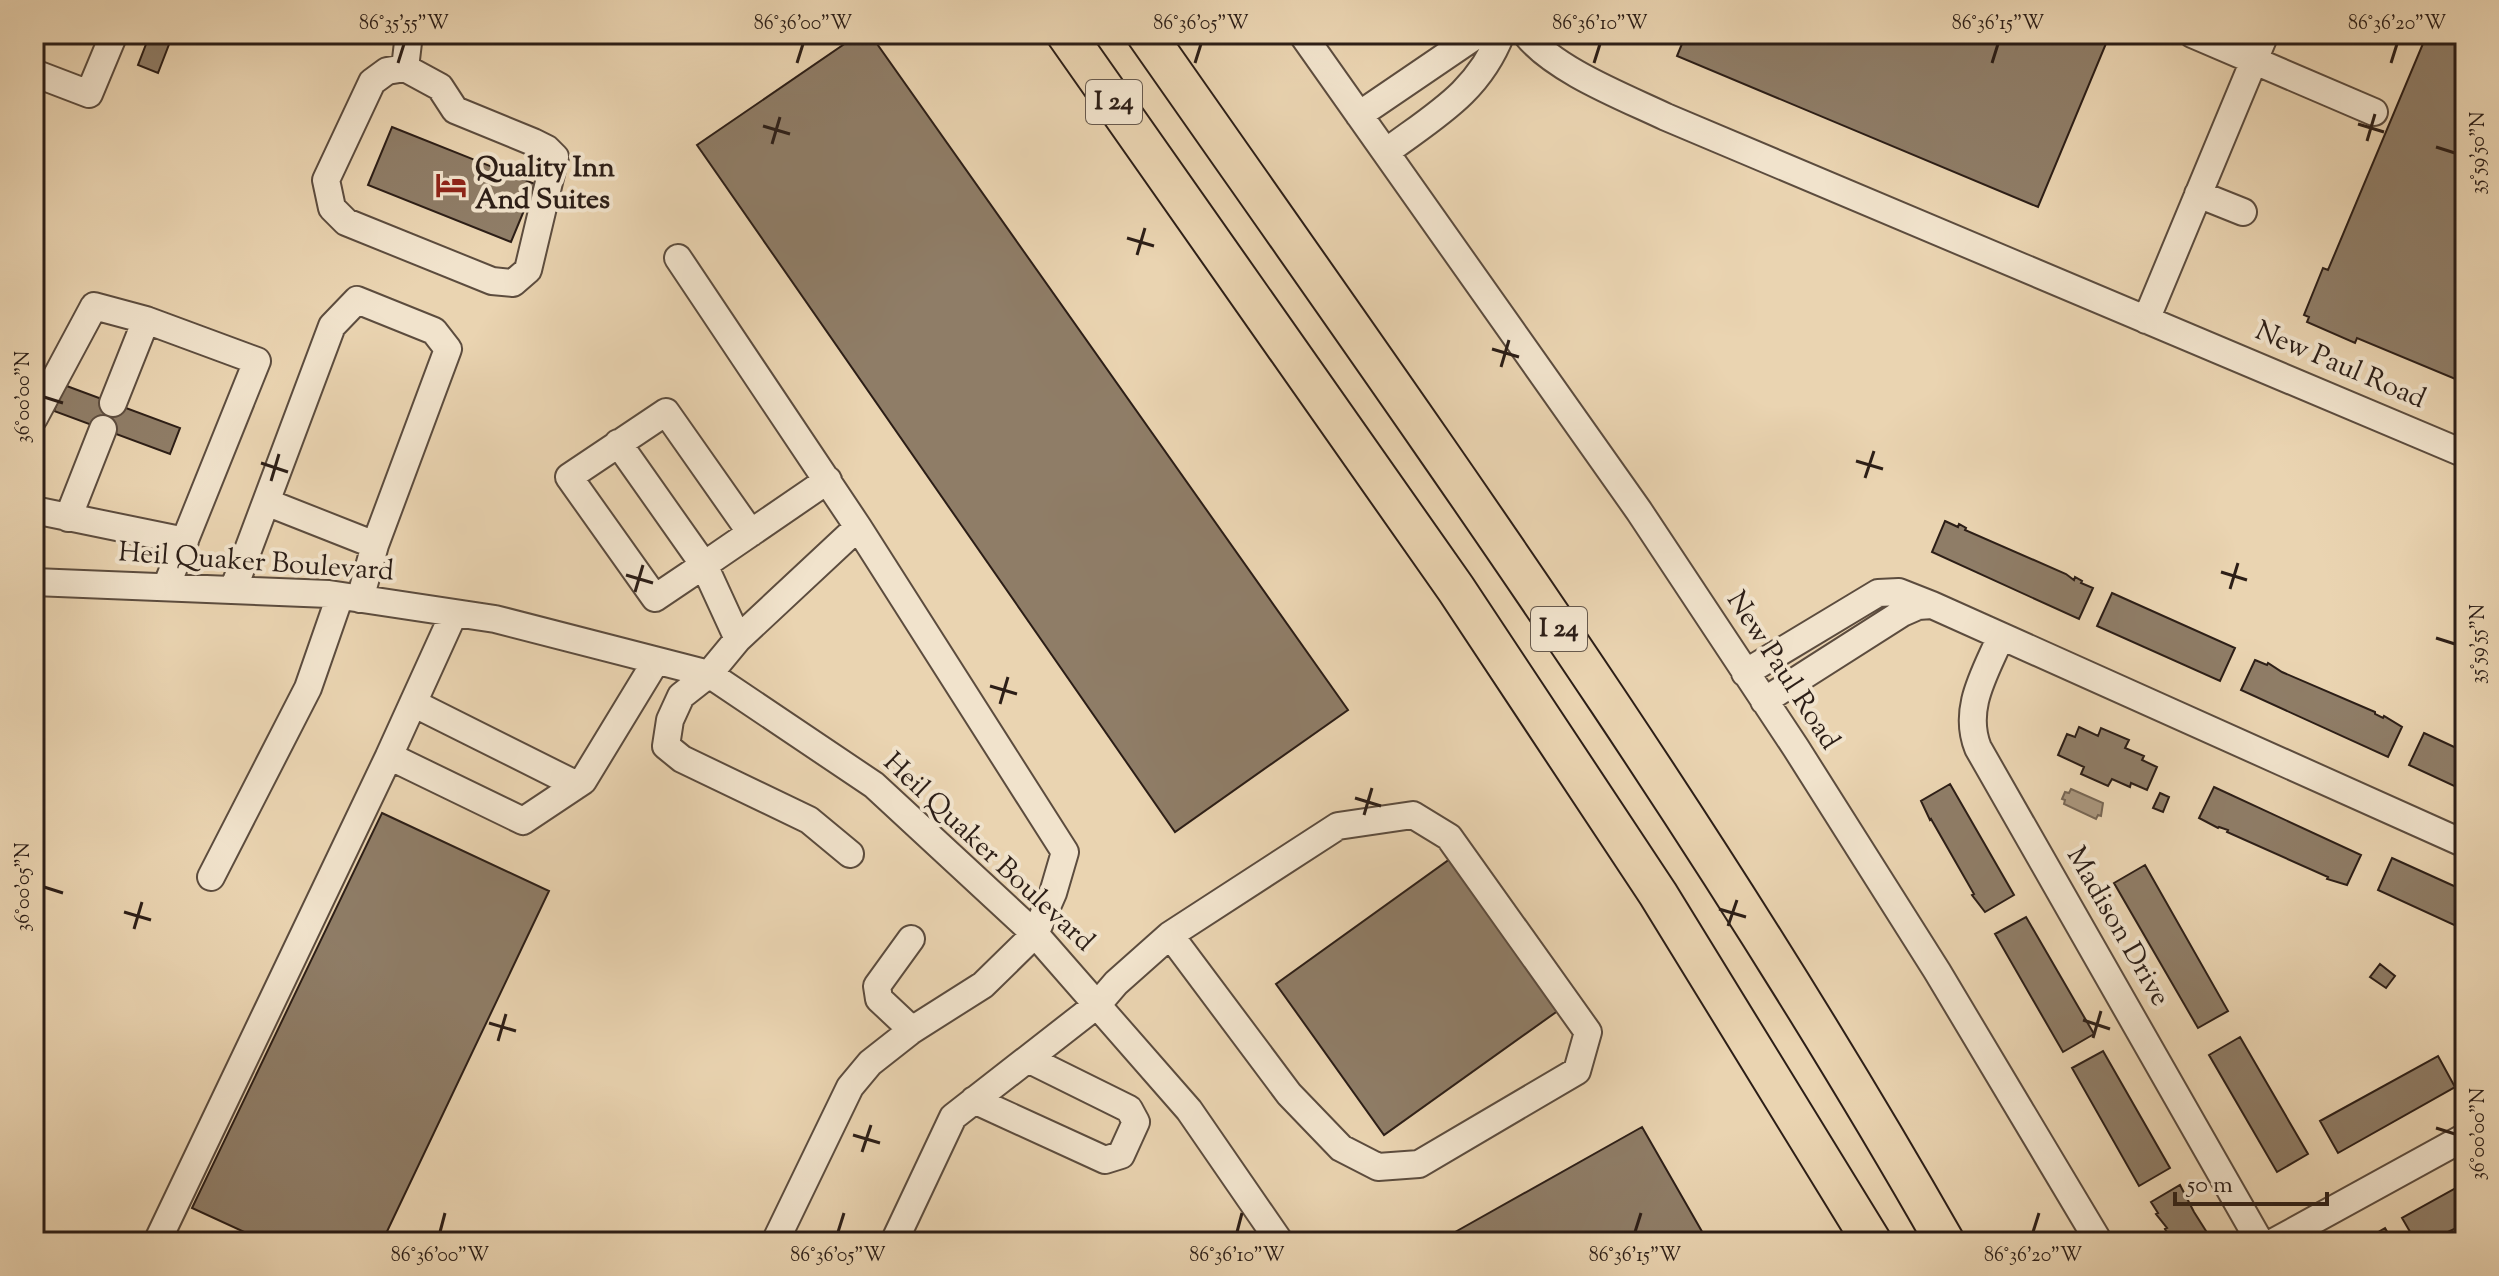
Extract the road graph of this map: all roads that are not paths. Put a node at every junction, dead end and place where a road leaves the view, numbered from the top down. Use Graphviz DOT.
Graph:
graph roads {
  1 [pos="114,34"];
  2 [pos="409,34"];
  3 [pos="1045,34"];
  4 [pos="1066,34"];
  5 [pos="1146,34"];
  6 [pos="1302,34"];
  7 [pos="1478,34"];
  8 [pos="1501,34"];
  9 [pos="1526,34"];
  10 [pos="2192,34"];
  11 [pos="2265,34"];
  12 [pos="2254,61"];
  13 [pos="405,68"];
  14 [pos="34,73"];
  15 [pos="2374,112"];
  16 [pos="1359,115"];
  17 [pos="1386,152"];
  18 [pos="1162,171"];
  19 [pos="2198,194"];
  20 [pos="2243,212"];
  21 [pos="678,258"];
  22 [pos="146,320"];
  23 [pos="2146,320"];
  24 [pos="113,403"];
  25 [pos="34,418"];
  26 [pos="103,429"];
  27 [pos="618,443"];
  28 [pos="2465,454"];
  29 [pos="828,480"];
  30 [pos="266,502"];
  31 [pos="34,510"];
  32 [pos="68,518"];
  33 [pos="858,527"];
  34 [pos="751,533"];
  35 [pos="185,541"];
  36 [pos="375,545"];
  37 [pos="704,565"];
  38 [pos="34,582"];
  39 [pos="166,587"];
  40 [pos="233,590"];
  41 [pos="350,597"];
  42 [pos="1932,605"];
  43 [pos="454,613"];
  44 [pos="1821,626"];
  45 [pos="2001,636"];
  46 [pos="738,639"];
  47 [pos="1838,653"];
  48 [pos="656,661"];
  49 [pos="1745,673"];
  50 [pos="709,674"];
  51 [pos="1764,701"];
  52 [pos="413,703"];
  53 [pos="389,756"];
  54 [pos="577,785"];
  55 [pos="2465,844"];
  56 [pos="850,854"];
  57 [pos="211,877"];
  58 [pos="1035,934"];
  59 [pos="1170,935"];
  60 [pos="911,939"];
  61 [pos="1098,1004"];
  62 [pos="912,1030"];
  63 [pos="1028,1059"];
  64 [pos="974,1100"];
  65 [pos="2465,1137"];
  66 [pos="157,1242"];
  67 [pos="775,1242"];
  68 [pos="894,1242"];
  69 [pos="1280,1242"];
  70 [pos="1872,1242"];
  71 [pos="1945,1242"];
  72 [pos="2099,1242"];
  73 [pos="2260,1242"];
  74 [pos="2274,1242"];
  1 -- 14 [label="street"];
  2 -- 13 [label="street"];
  3 -- 18 [label="highway"];
  4 -- 18 [label="highway, I 24"];
  5 -- 71 [label="highway, I 24"];
  6 -- 16 [label="street, New Paul Road"];
  7 -- 16 [label="street"];
  8 -- 17 [label="street"];
  9 -- 23 [label="street, New Paul Road"];
  10 -- 12 [label="street"];
  11 -- 12 [label="street"];
  12 -- 15 [label="street"];
  12 -- 19 [label="street"];
  13 -- 13 [label="street"];
  16 -- 17 [label="street, New Paul Road"];
  17 -- 49 [label="street, New Paul Road"];
  18 -- 70 [label="highway, I 24"];
  19 -- 20 [label="street"];
  19 -- 23 [label="street"];
  21 -- 29 [label="street"];
  22 -- 24 [label="street"];
  22 -- 25 [label="street"];
  22 -- 35 [label="street"];
  23 -- 28 [label="street, New Paul Road"];
  26 -- 32 [label="street"];
  27 -- 34 [label="street"];
  27 -- 37 [label="street"];
  27 -- 37 [label="street"];
  29 -- 33 [label="street"];
  29 -- 34 [label="street"];
  30 -- 36 [label="street"];
  30 -- 36 [label="street"];
  30 -- 40 [label="street"];
  31 -- 32 [label="street"];
  32 -- 35 [label="street"];
  33 -- 46 [label="street"];
  33 -- 58 [label="street"];
  34 -- 37 [label="street"];
  35 -- 39 [label="street"];
  36 -- 41 [label="street"];
  37 -- 46 [label="street"];
  38 -- 39 [label="street, Heil Quaker Boulevard"];
  39 -- 40 [label="street, Heil Quaker Boulevard"];
  40 -- 41 [label="street, Heil Quaker Boulevard"];
  41 -- 43 [label="street, Heil Quaker Boulevard"];
  41 -- 57 [label="street"];
  42 -- 44 [label="street"];
  42 -- 45 [label="street"];
  42 -- 47 [label="street"];
  43 -- 48 [label="street, Heil Quaker Boulevard"];
  43 -- 52 [label="street"];
  44 -- 47 [label="street"];
  44 -- 49 [label="street"];
  45 -- 55 [label="street"];
  45 -- 73 [label="street, Madison Drive"];
  46 -- 50 [label="street"];
  47 -- 51 [label="street"];
  48 -- 50 [label="street, Heil Quaker Boulevard"];
  48 -- 54 [label="street"];
  49 -- 51 [label="street, New Paul Road"];
  50 -- 56 [label="street"];
  50 -- 58 [label="street, Heil Quaker Boulevard"];
  51 -- 72 [label="street, New Paul Road"];
  52 -- 53 [label="street"];
  52 -- 54 [label="street"];
  53 -- 54 [label="street"];
  53 -- 66 [label="street"];
  58 -- 61 [label="street, Heil Quaker Boulevard"];
  58 -- 62 [label="street"];
  59 -- 59 [label="street"];
  59 -- 61 [label="street"];
  60 -- 62 [label="street"];
  61 -- 63 [label="street"];
  61 -- 69 [label="street, Heil Quaker Boulevard"];
  62 -- 67 [label="street"];
  63 -- 64 [label="street"];
  63 -- 64 [label="street"];
  64 -- 68 [label="street"];
  65 -- 74 [label="street"];
}
